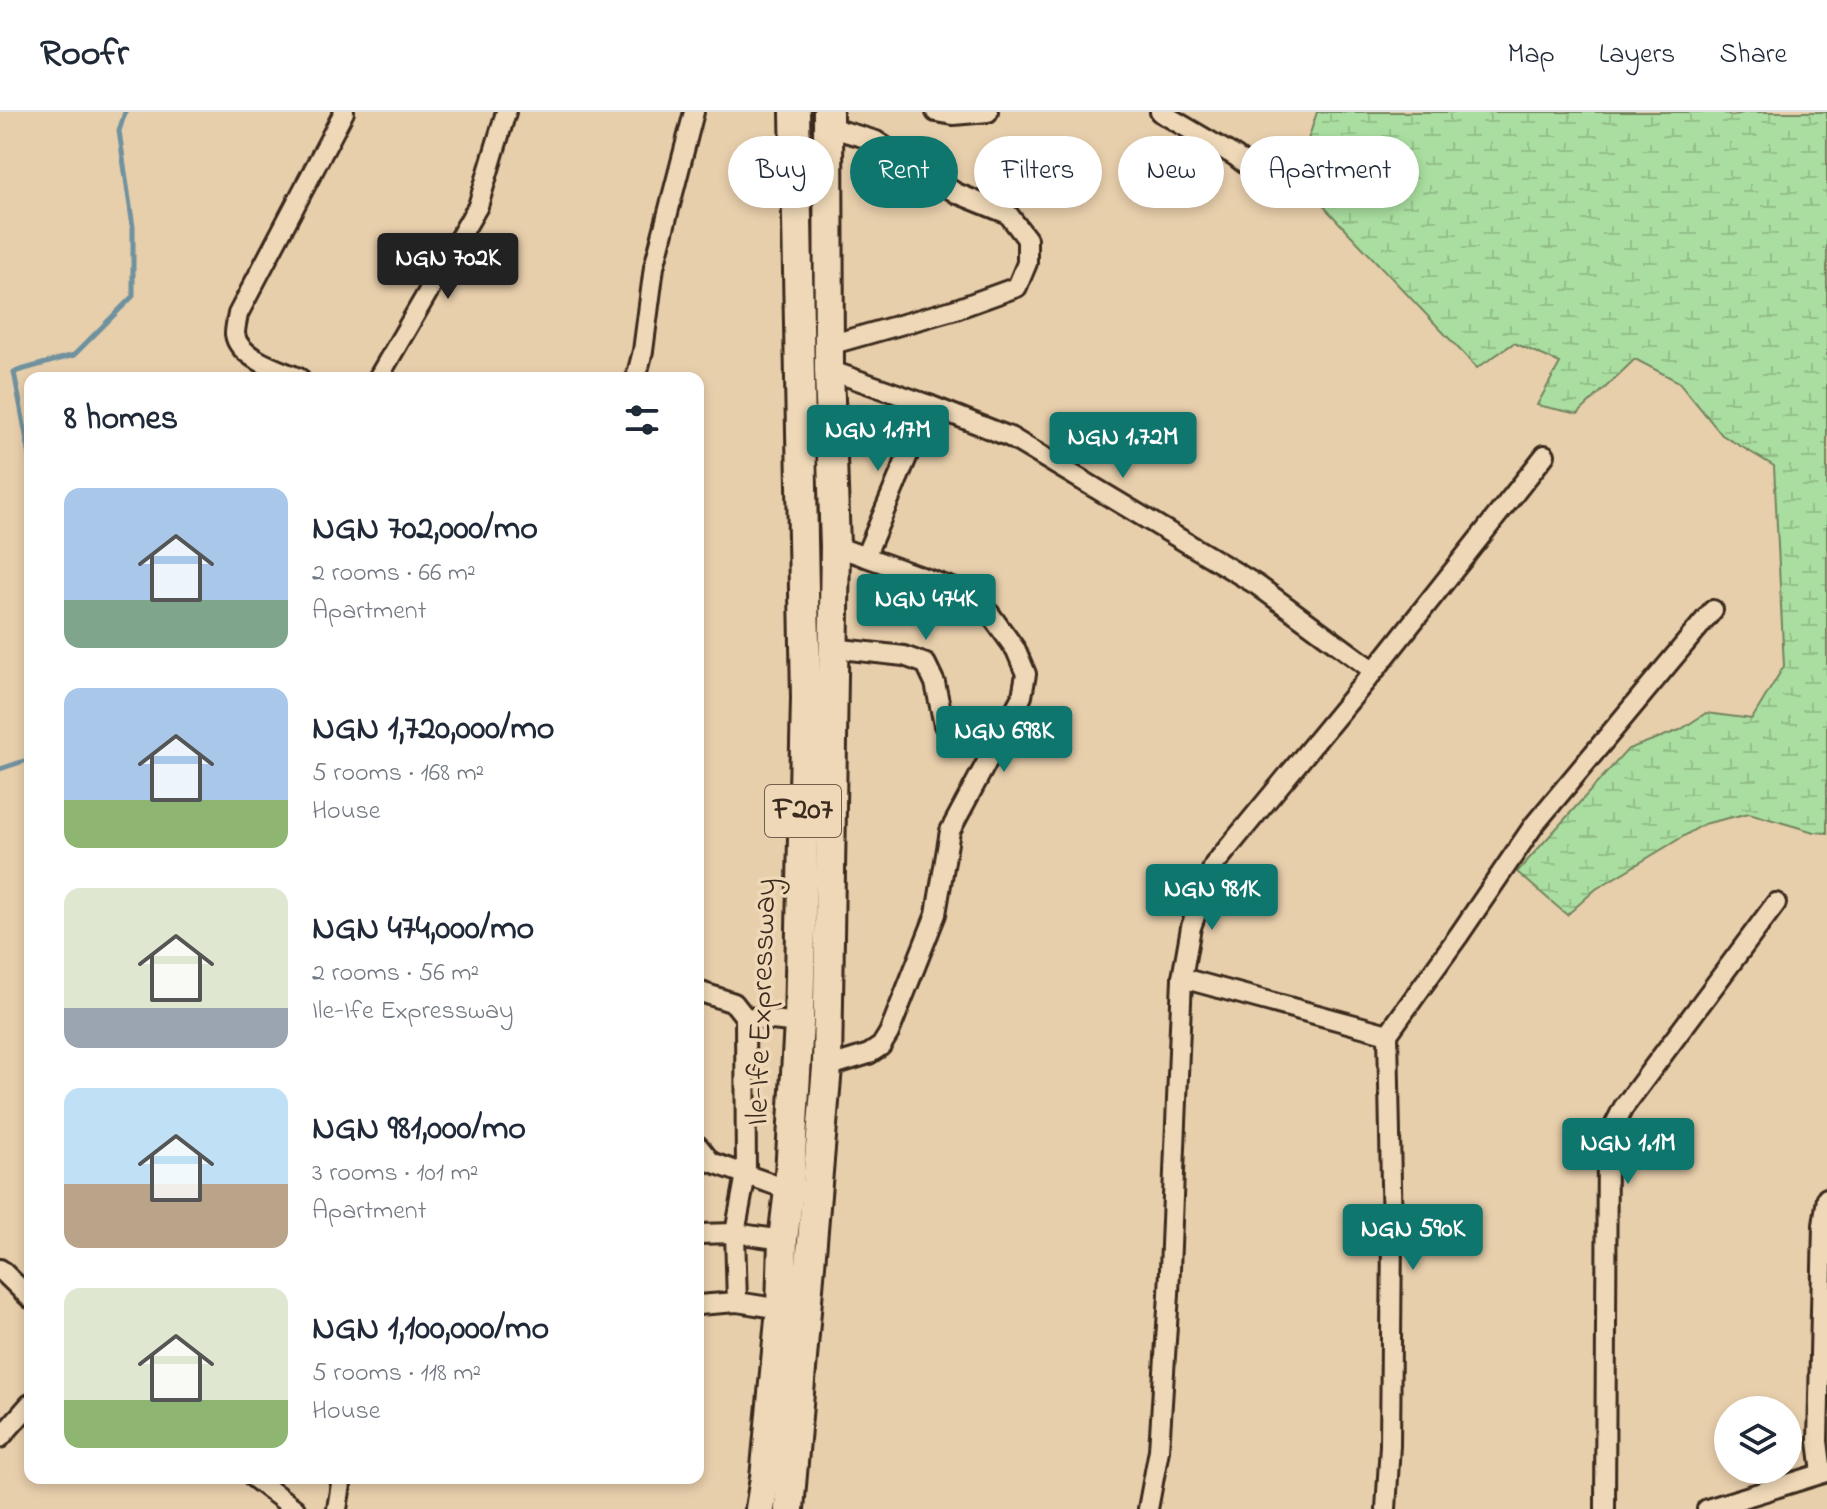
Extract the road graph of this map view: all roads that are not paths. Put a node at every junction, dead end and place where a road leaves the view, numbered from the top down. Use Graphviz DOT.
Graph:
graph roads {
  1 [pos="344,112"];
  2 [pos="506,112"];
  3 [pos="694,112"];
  4 [pos="795,112"];
  5 [pos="936,112"];
  6 [pos="988,112"];
  7 [pos="1160,112"];
  8 [pos="828,119"];
  9 [pos="1240,160"];
  10 [pos="796,230"];
  11 [pos="829,237"];
  12 [pos="829,358"];
  13 [pos="285,372"];
  14 [pos="382,372"];
  15 [pos="638,372"];
  16 [pos="929,405"];
  17 [pos="1545,455"];
  18 [pos="835,546"];
  19 [pos="865,557"];
  20 [pos="1713,610"];
  21 [pos="832,648"];
  22 [pos="1374,671"];
  23 [pos="944,725"];
  24 [pos="1776,903"];
  25 [pos="1182,978"];
  26 [pos="704,993"];
  27 [pos="745,1017"];
  28 [pos="799,1023"];
  29 [pos="1388,1034"];
  30 [pos="827,1067"];
  31 [pos="704,1153"];
  32 [pos="746,1174"];
  33 [pos="789,1190"];
  34 [pos="1827,1198"];
  35 [pos="735,1233"];
  36 [pos="704,1234"];
  37 [pos="783,1240"];
  38 [pos="0,1269"];
  39 [pos="24,1292"];
  40 [pos="737,1302"];
  41 [pos="704,1305"];
  42 [pos="781,1309"];
  43 [pos="24,1411"];
  44 [pos="0,1438"];
  45 [pos="1825,1473"];
  46 [pos="262,1484"];
  47 [pos="341,1484"];
  48 [pos="295,1509"];
  49 [pos="337,1509"];
  50 [pos="760,1509"];
  51 [pos="789,1509"];
  52 [pos="1148,1509"];
  53 [pos="1386,1509"];
  54 [pos="1605,1509"];
  55 [pos="1707,1509"];
  1 -- 13 [label="street"];
  2 -- 14 [label="street"];
  3 -- 15 [label="street"];
  4 -- 10 [label="main road, Ile-Ife Expressway / F207"];
  5 -- 6 [label="street"];
  7 -- 9 [label="street"];
  8 -- 11 [label="main road, Ile-Ife Expressway / F207"];
  8 -- 12 [label="street"];
  10 -- 11 [label="main road"];
  10 -- 28 [label="main road, Ile-Ife Expressway / F207"];
  11 -- 12 [label="main road, Ile-Ife Expressway / F207"];
  12 -- 16 [label="street"];
  12 -- 18 [label="main road, Ile-Ife Expressway / F207"];
  16 -- 19 [label="street"];
  16 -- 22 [label="street"];
  17 -- 22 [label="street"];
  18 -- 19 [label="street"];
  18 -- 21 [label="main road, Ile-Ife Expressway / F207"];
  19 -- 30 [label="street"];
  20 -- 29 [label="street"];
  21 -- 23 [label="street"];
  21 -- 30 [label="main road, Ile-Ife Expressway / F207"];
  22 -- 25 [label="street"];
  24 -- 54 [label="street"];
  25 -- 29 [label="street"];
  25 -- 52 [label="street"];
  26 -- 27 [label="street"];
  27 -- 28 [label="street"];
  27 -- 32 [label="street"];
  28 -- 33 [label="main road, Ile-Ife Expressway / F207"];
  29 -- 53 [label="street"];
  30 -- 51 [label="main road, Ile-Ife Expressway / F207"];
  31 -- 32 [label="street"];
  32 -- 33 [label="street"];
  32 -- 35 [label="street"];
  33 -- 37 [label="main road, Ile-Ife Expressway / F207"];
  34 -- 45 [label="street"];
  35 -- 36 [label="street"];
  35 -- 37 [label="street"];
  35 -- 40 [label="street"];
  37 -- 42 [label="main road, Ile-Ife Expressway / F207"];
  38 -- 39 [label="street"];
  40 -- 41 [label="street"];
  40 -- 42 [label="street"];
  42 -- 50 [label="main road, Ile-Ife Expressway / F207"];
  43 -- 44 [label="street"];
  45 -- 55 [label="street"];
  46 -- 48 [label="street"];
  47 -- 49 [label="street"];
}
